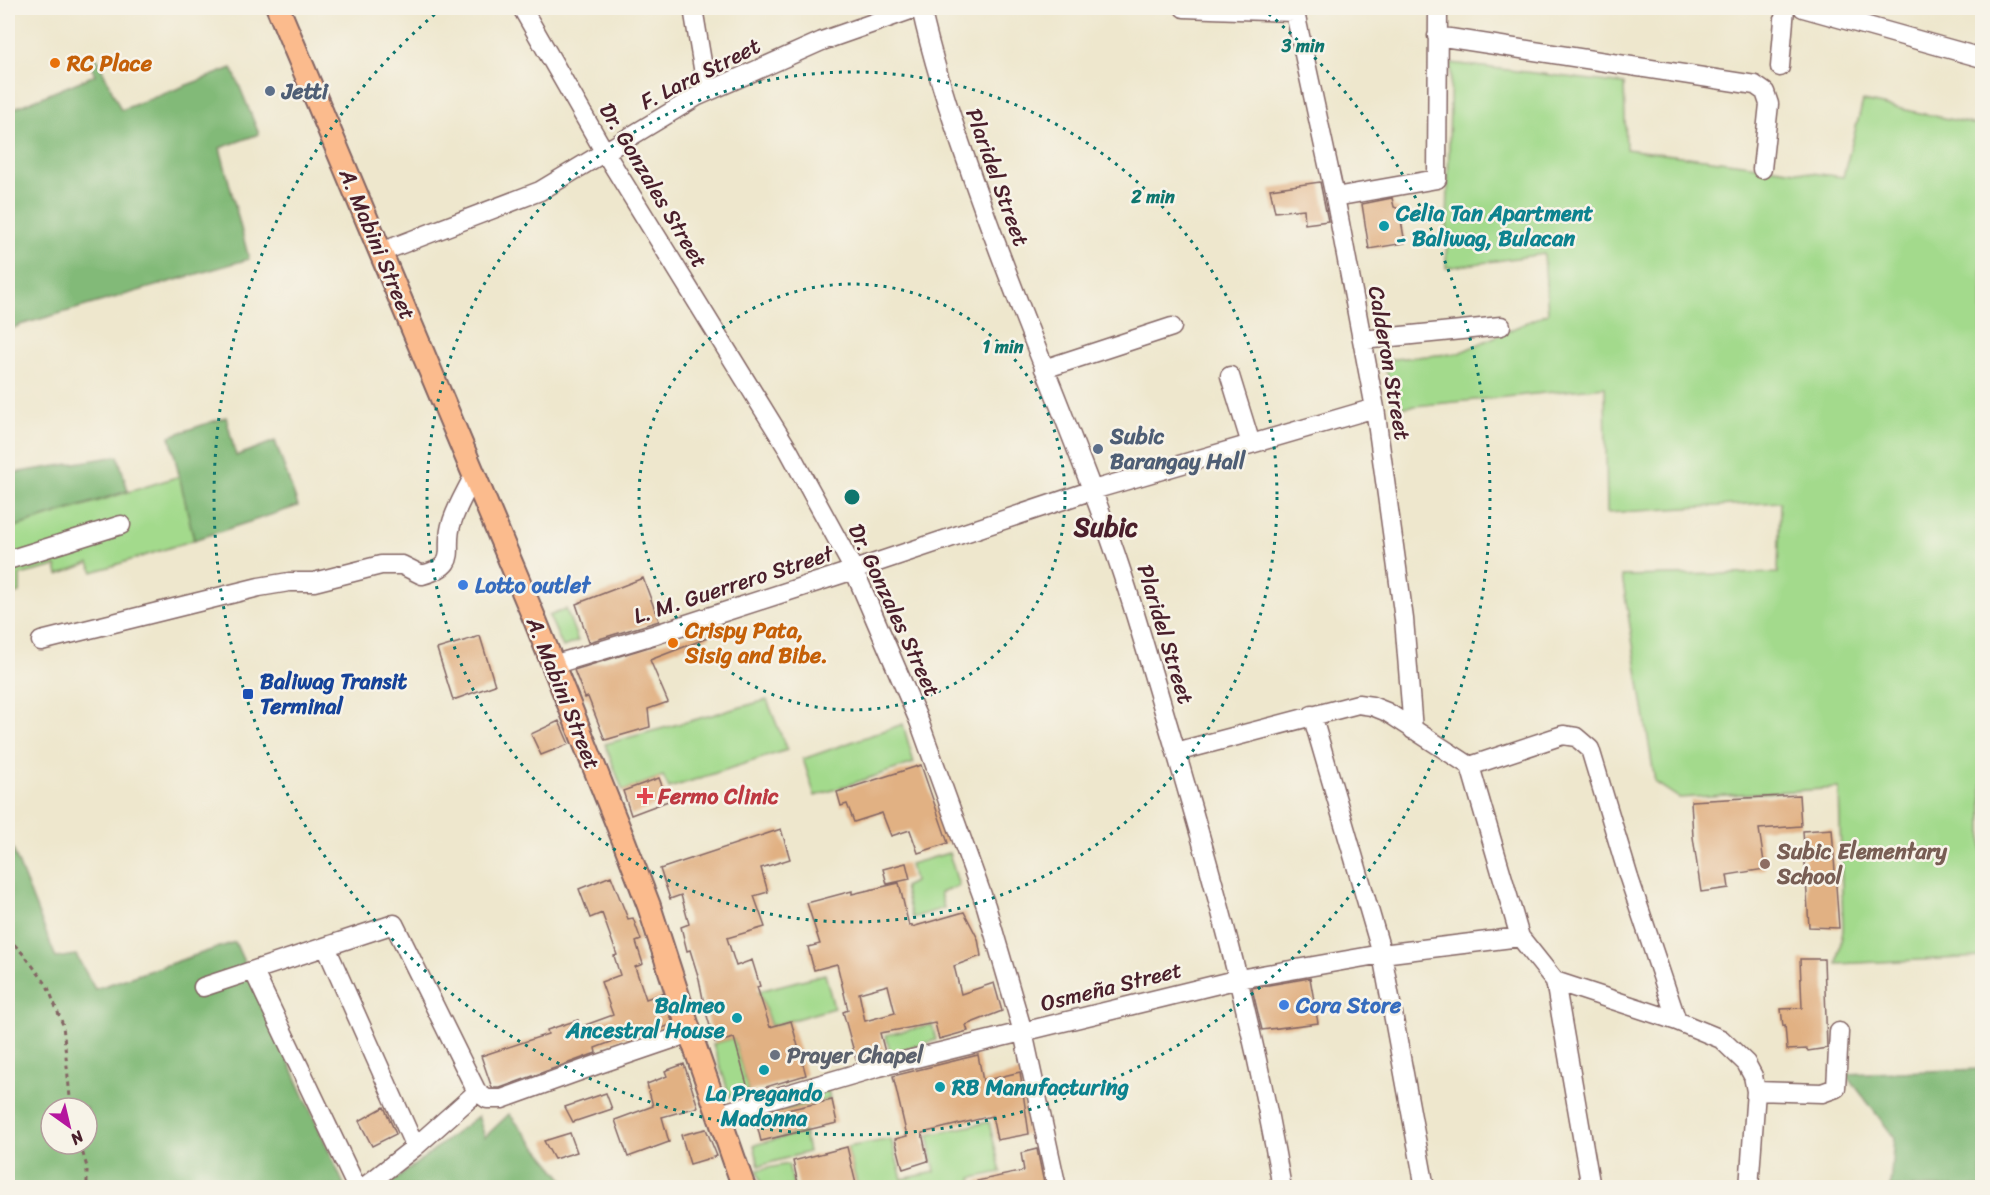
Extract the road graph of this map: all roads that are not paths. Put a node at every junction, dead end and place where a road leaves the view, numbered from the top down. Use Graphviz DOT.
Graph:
graph roads {
  1 [pos="278,8"];
  2 [pos="522,8"];
  3 [pos="693,8"];
  4 [pos="916,8"];
  5 [pos="921,8"];
  6 [pos="1184,8"];
  7 [pos="1438,8"];
  8 [pos="1785,8"];
  9 [pos="1803,8"];
  10 [pos="1294,10"];
  11 [pos="1437,36"];
  12 [pos="1983,58"];
  13 [pos="1780,67"];
  14 [pos="708,92"];
  15 [pos="604,151"];
  16 [pos="1762,169"];
  17 [pos="1335,197"];
  18 [pos="381,252"];
  19 [pos="1501,326"];
  20 [pos="1172,327"];
  21 [pos="1362,340"];
  22 [pos="1044,369"];
  23 [pos="1230,376"];
  24 [pos="1375,408"];
  25 [pos="1251,444"];
  26 [pos="474,475"];
  27 [pos="1093,490"];
  28 [pos="121,525"];
  29 [pos="8,560"];
  30 [pos="854,570"];
  31 [pos="41,641"];
  32 [pos="552,665"];
  33 [pos="1312,715"];
  34 [pos="1413,730"];
  35 [pos="1176,752"];
  36 [pos="1470,766"];
  37 [pos="1520,937"];
  38 [pos="326,947"];
  39 [pos="1382,954"];
  40 [pos="254,972"];
  41 [pos="1239,979"];
  42 [pos="1555,981"];
  43 [pos="203,987"];
  44 [pos="1677,1021"];
  45 [pos="1023,1032"];
  46 [pos="1839,1032"];
  47 [pos="690,1033"];
  48 [pos="1756,1091"];
  49 [pos="477,1092"];
  50 [pos="720,1114"];
  51 [pos="415,1147"];
  52 [pos="357,1188"];
  53 [pos="363,1188"];
  54 [pos="744,1188"];
  55 [pos="1058,1188"];
  56 [pos="1282,1188"];
  57 [pos="1425,1188"];
  58 [pos="1591,1188"];
  59 [pos="1749,1188"];
  1 -- 18 [label="main road, A. Mabini Street"];
  2 -- 15 [label="street, Dr. Gonzales Street"];
  3 -- 14 [label="street"];
  4 -- 14 [label="street, F. Lara Street"];
  5 -- 22 [label="street, Plaridel Street"];
  6 -- 10 [label="street"];
  7 -- 11 [label="street"];
  8 -- 13 [label="street"];
  9 -- 12 [label="street"];
  10 -- 17 [label="street, Calderon Street"];
  11 -- 16 [label="street"];
  11 -- 17 [label="street"];
  14 -- 15 [label="street, F. Lara Street"];
  15 -- 18 [label="street, F. Lara Street"];
  15 -- 30 [label="street, Dr. Gonzales Street"];
  17 -- 21 [label="street, Calderon Street"];
  18 -- 26 [label="main road, A. Mabini Street"];
  19 -- 21 [label="street"];
  20 -- 22 [label="street"];
  21 -- 24 [label="street, Calderon Street"];
  22 -- 27 [label="street, Plaridel Street"];
  23 -- 25 [label="street"];
  24 -- 25 [label="street, L. M. Guerrero Street"];
  24 -- 34 [label="street, Calderon Street"];
  25 -- 27 [label="street, L. M. Guerrero Street"];
  26 -- 31 [label="street"];
  26 -- 32 [label="main road, A. Mabini Street"];
  27 -- 30 [label="street, L. M. Guerrero Street"];
  27 -- 35 [label="street, Plaridel Street"];
  28 -- 29 [label="street"];
  30 -- 32 [label="street, L. M. Guerrero Street"];
  30 -- 45 [label="street, Dr. Gonzales Street"];
  32 -- 47 [label="main road, A. Mabini Street"];
  33 -- 34 [label="street"];
  33 -- 35 [label="street"];
  33 -- 39 [label="street"];
  34 -- 36 [label="street"];
  35 -- 41 [label="street, Plaridel Street"];
  36 -- 37 [label="street"];
  36 -- 44 [label="street"];
  37 -- 39 [label="street, Osmeña Street"];
  37 -- 42 [label="street"];
  38 -- 40 [label="street"];
  38 -- 49 [label="street"];
  38 -- 51 [label="street"];
  39 -- 41 [label="street, Osmeña Street"];
  39 -- 57 [label="street"];
  40 -- 43 [label="street"];
  40 -- 52 [label="street"];
  41 -- 45 [label="street, Osmeña Street"];
  41 -- 56 [label="street, Plaridel Street"];
  42 -- 44 [label="street"];
  42 -- 58 [label="street"];
  44 -- 48 [label="street"];
  45 -- 50 [label="street, Osmeña Street"];
  45 -- 55 [label="street, Dr. Gonzales Street"];
  46 -- 48 [label="street"];
  47 -- 49 [label="street"];
  47 -- 50 [label="main road, A. Mabini Street"];
  48 -- 59 [label="street"];
  49 -- 51 [label="street"];
  50 -- 54 [label="main road, A. Mabini Street"];
  51 -- 53 [label="street"];
}
